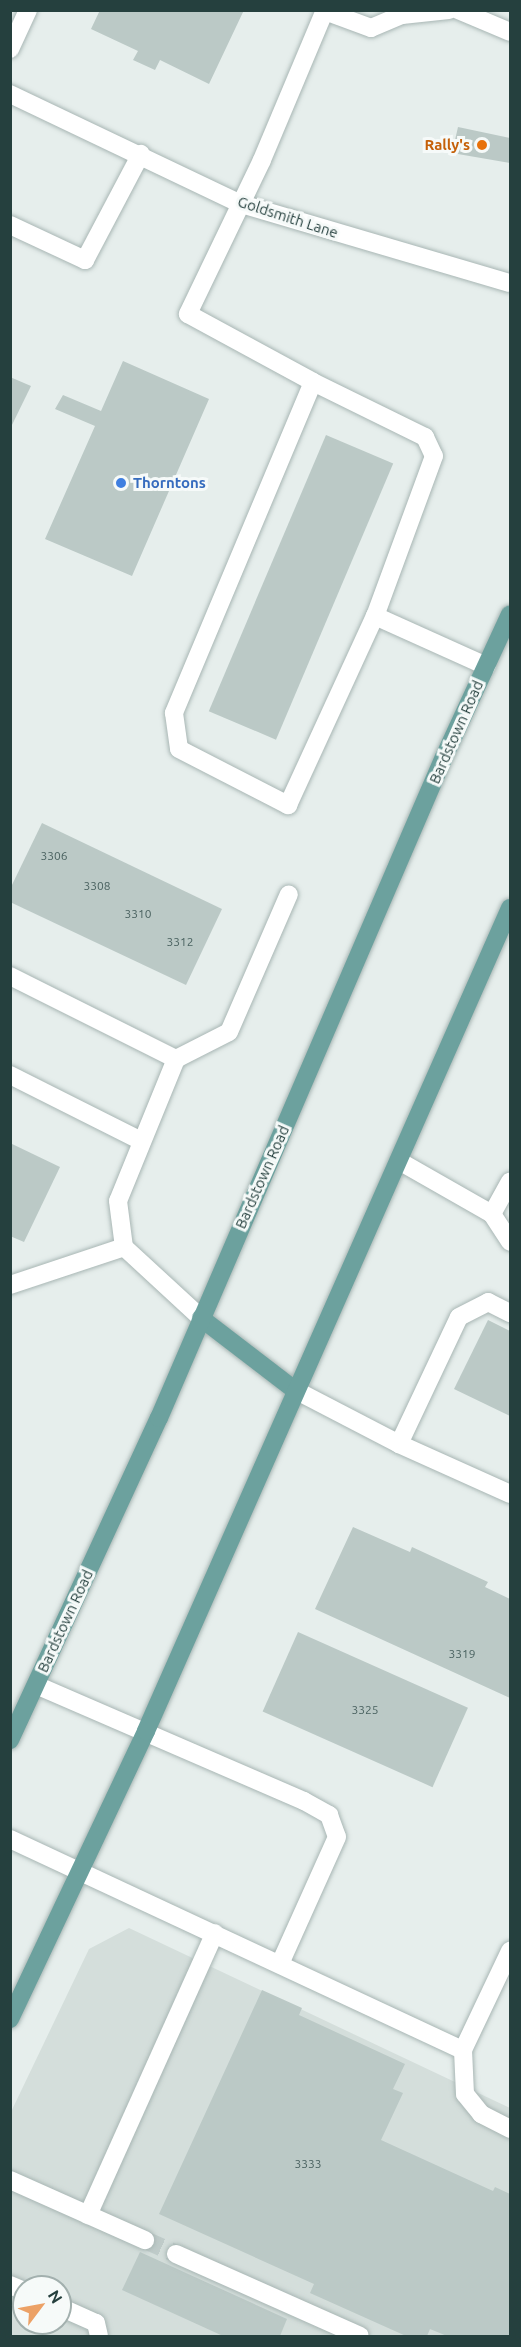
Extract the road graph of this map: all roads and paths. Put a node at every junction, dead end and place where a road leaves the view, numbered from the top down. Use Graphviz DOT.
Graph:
graph roads {
  1 [pos="28,10"];
  2 [pos="449,10"];
  3 [pos="458,10"];
  4 [pos="325,11"];
  5 [pos="510,32"];
  6 [pos="10,49"];
  7 [pos="10,94"];
  8 [pos="141,154"];
  9 [pos="241,204"];
  10 [pos="10,225"];
  11 [pos="510,283"];
  12 [pos="312,382"];
  13 [pos="510,614"];
  14 [pos="375,616"];
  15 [pos="486,666"];
  16 [pos="290,894"];
  17 [pos="510,908"];
  18 [pos="10,976"];
  19 [pos="176,1059"];
  20 [pos="10,1075"];
  21 [pos="141,1141"];
  22 [pos="399,1161"];
  23 [pos="510,1182"];
  24 [pos="492,1214"];
  25 [pos="510,1242"];
  26 [pos="124,1247"];
  27 [pos="10,1285"];
  28 [pos="510,1313"];
  29 [pos="201,1318"];
  30 [pos="295,1390"];
  31 [pos="399,1444"];
  32 [pos="510,1494"];
  33 [pos="36,1685"];
  34 [pos="146,1731"];
  35 [pos="10,1740"];
  36 [pos="10,1839"];
  37 [pos="79,1867"];
  38 [pos="215,1933"];
  39 [pos="510,1951"];
  40 [pos="280,1964"];
  41 [pos="10,2019"];
  42 [pos="463,2050"];
  43 [pos="510,2129"];
  44 [pos="10,2181"];
  45 [pos="88,2215"];
  46 [pos="145,2240"];
  47 [pos="176,2254"];
  48 [pos="72,2312"];
  49 [pos="99,2337"];
  50 [pos="360,2337"];
  1 -- 6 [label="street"];
  2 -- 4 [label="street"];
  3 -- 5 [label="street"];
  4 -- 9 [label="street"];
  7 -- 8 [label="street, Goldsmith Lane"];
  8 -- 9 [label="street, Goldsmith Lane"];
  8 -- 10 [label="street"];
  9 -- 11 [label="street, Goldsmith Lane"];
  9 -- 12 [label="street"];
  12 -- 14 [label="street"];
  12 -- 14 [label="street"];
  13 -- 15 [label="main road, Bardstown Road"];
  14 -- 15 [label="street"];
  15 -- 29 [label="main road, Bardstown Road"];
  16 -- 19 [label="street"];
  17 -- 22 [label="main road"];
  18 -- 19 [label="street"];
  19 -- 21 [label="street"];
  20 -- 21 [label="street"];
  21 -- 26 [label="street"];
  22 -- 24 [label="street"];
  22 -- 30 [label="main road"];
  23 -- 24 [label="street"];
  24 -- 25 [label="street"];
  26 -- 27 [label="street"];
  26 -- 29 [label="street"];
  28 -- 31 [label="street"];
  29 -- 30 [label="main road"];
  29 -- 33 [label="main road, Bardstown Road"];
  30 -- 31 [label="street"];
  30 -- 34 [label="main road"];
  31 -- 32 [label="street"];
  33 -- 34 [label="street"];
  33 -- 35 [label="main road, Bardstown Road"];
  34 -- 37 [label="main road"];
  34 -- 40 [label="street"];
  36 -- 37 [label="street"];
  37 -- 38 [label="street"];
  37 -- 41 [label="main road"];
  38 -- 40 [label="street"];
  38 -- 45 [label="street"];
  39 -- 42 [label="street"];
  40 -- 42 [label="street"];
  42 -- 43 [label="street"];
  44 -- 45 [label="street"];
  45 -- 46 [label="street"];
  47 -- 50 [label="street"];
  48 -- 49 [label="street"];
}
